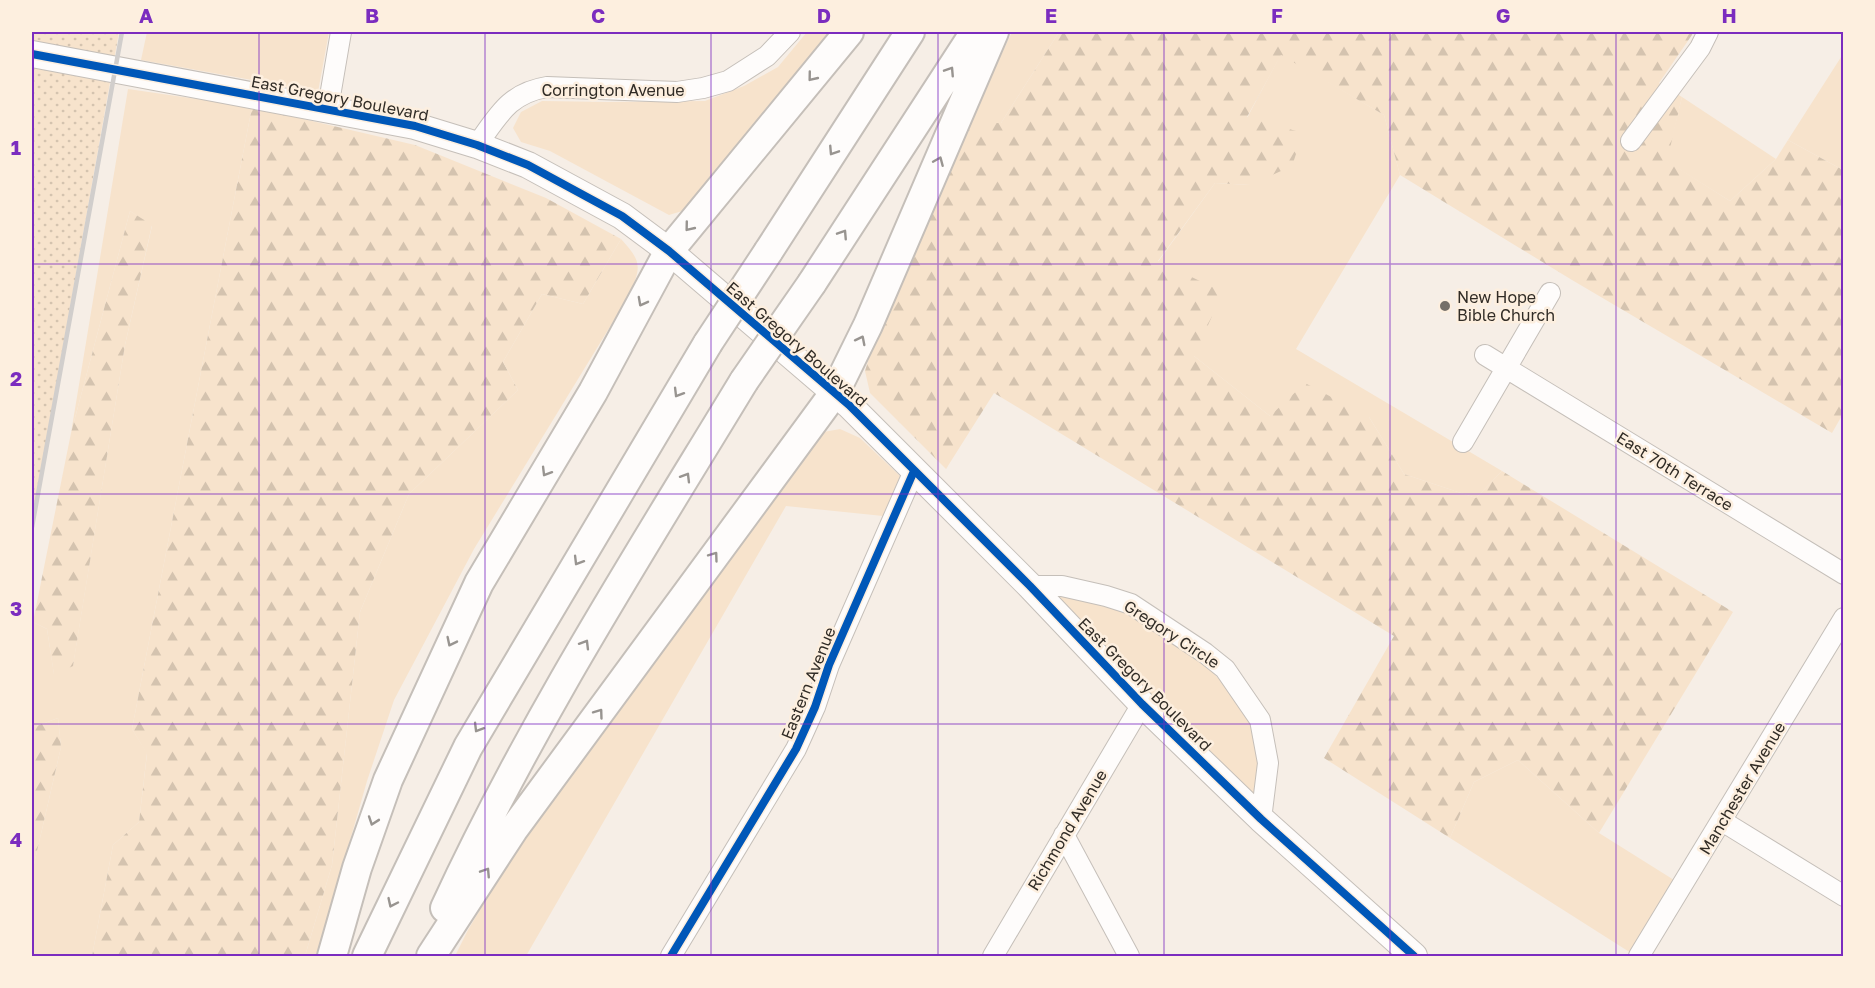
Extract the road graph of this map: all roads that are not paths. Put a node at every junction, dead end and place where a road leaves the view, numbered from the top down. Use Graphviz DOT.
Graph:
graph roads {
  1 [pos="341,32"];
  2 [pos="790,32"];
  3 [pos="849,32"];
  4 [pos="910,32"];
  5 [pos="975,32"];
  6 [pos="994,32"];
  7 [pos="1708,32"];
  8 [pos="32,54"];
  9 [pos="328,108"];
  10 [pos="1631,141"];
  11 [pos="477,145"];
  12 [pos="669,251"];
  13 [pos="1550,293"];
  14 [pos="1485,354"];
  15 [pos="1507,368"];
  16 [pos="835,392"];
  17 [pos="1463,442"];
  18 [pos="914,471"];
  19 [pos="1844,574"];
  20 [pos="1030,586"];
  21 [pos="1844,618"];
  22 [pos="1142,704"];
  23 [pos="1262,819"];
  24 [pos="1722,821"];
  25 [pos="1064,835"];
  26 [pos="1844,896"];
  27 [pos="332,957"];
  28 [pos="367,957"];
  29 [pos="423,957"];
  30 [pos="432,957"];
  31 [pos="671,957"];
  32 [pos="993,957"];
  33 [pos="1129,957"];
  34 [pos="1414,957"];
  35 [pos="1639,957"];
  1 -- 9 [label="street"];
  2 -- 11 [label="street, Corrington Avenue"];
  3 -- 12 [label="highway, one-way"];
  4 -- 28 [label="highway, one-way, bridge"];
  29 -- 5 [label="highway, one-way, bridge"];
  16 -- 6 [label="highway, one-way"];
  7 -- 10 [label="street"];
  8 -- 9 [label="main road, East Gregory Boulevard"];
  9 -- 11 [label="main road, East Gregory Boulevard"];
  11 -- 12 [label="main road, East Gregory Boulevard"];
  12 -- 16 [label="main road, East Gregory Boulevard"];
  12 -- 27 [label="highway, one-way"];
  13 -- 15 [label="street"];
  14 -- 15 [label="street, East 70th Terrace"];
  15 -- 17 [label="street"];
  15 -- 19 [label="street, East 70th Terrace"];
  16 -- 18 [label="main road, East Gregory Boulevard"];
  30 -- 16 [label="highway, one-way"];
  18 -- 20 [label="main road, East Gregory Boulevard"];
  18 -- 31 [label="street, Eastern Avenue"];
  20 -- 22 [label="main road, East Gregory Boulevard"];
  20 -- 23 [label="street, Gregory Circle"];
  21 -- 24 [label="street, Manchester Avenue"];
  22 -- 23 [label="main road, East Gregory Boulevard"];
  22 -- 25 [label="street, Richmond Avenue"];
  23 -- 34 [label="main road, East Gregory Boulevard"];
  24 -- 26 [label="street"];
  24 -- 35 [label="street, Manchester Avenue"];
  25 -- 32 [label="street, Richmond Avenue"];
  25 -- 33 [label="street"];
}
